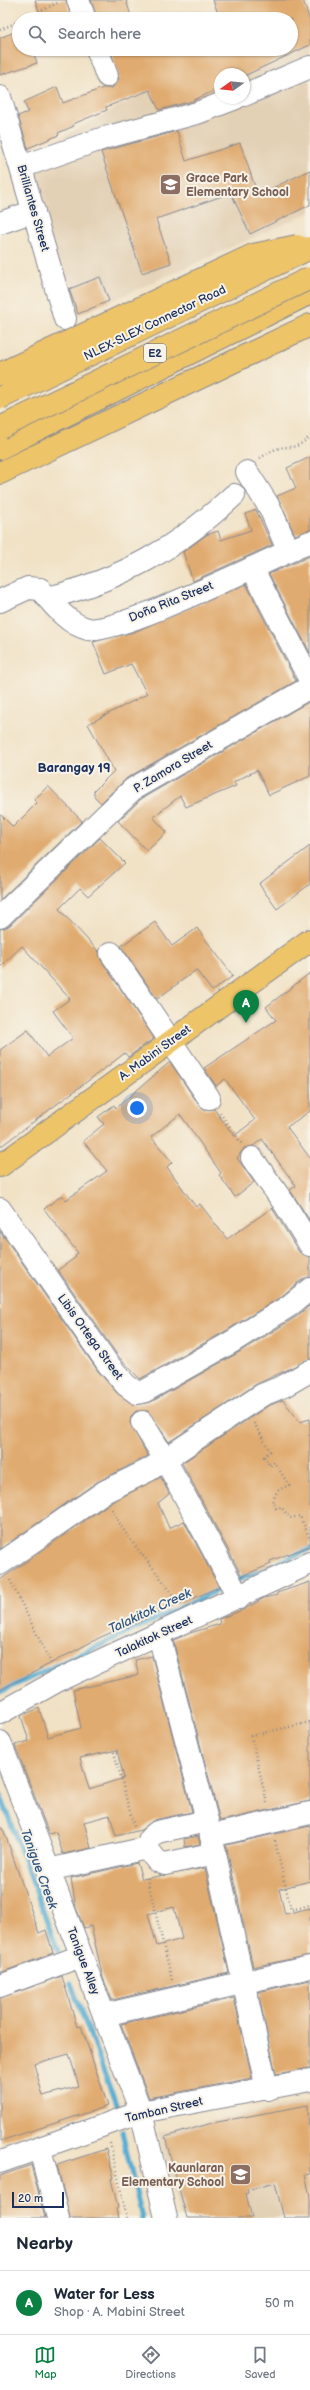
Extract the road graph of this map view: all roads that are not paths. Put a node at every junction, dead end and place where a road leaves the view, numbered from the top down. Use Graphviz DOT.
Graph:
graph roads {
  1 [pos="78,0"];
  2 [pos="82,12"];
  3 [pos="100,56"];
  4 [pos="310,67"];
  5 [pos="107,76"];
  6 [pos="250,92"];
  7 [pos="0,97"];
  8 [pos="220,104"];
  9 [pos="21,167"];
  10 [pos="34,212"];
  11 [pos="0,223"];
  12 [pos="310,237"];
  13 [pos="310,244"];
  14 [pos="310,248"];
  15 [pos="310,278"];
  16 [pos="310,292"];
  17 [pos="65,319"];
  18 [pos="133,322"];
  19 [pos="310,325"];
  20 [pos="155,370"];
  21 [pos="0,375"];
  22 [pos="0,398"];
  23 [pos="0,428"];
  24 [pos="0,448"];
  25 [pos="247,472"];
  26 [pos="0,473"];
  27 [pos="234,495"];
  28 [pos="310,542"];
  29 [pos="288,550"];
  30 [pos="252,568"];
  31 [pos="44,594"];
  32 [pos="0,601"];
  33 [pos="310,680"];
  34 [pos="310,687"];
  35 [pos="0,917"];
  36 [pos="310,940"];
  37 [pos="111,952"];
  38 [pos="172,1041"];
  39 [pos="209,1098"];
  40 [pos="252,1158"];
  41 [pos="0,1166"];
  42 [pos="0,1209"];
  43 [pos="310,1245"];
  44 [pos="310,1290"];
  45 [pos="310,1371"];
  46 [pos="142,1422"];
  47 [pos="165,1459"];
  48 [pos="310,1563"];
  49 [pos="0,1564"];
  50 [pos="234,1588"];
  51 [pos="159,1635"];
  52 [pos="0,1714"];
  53 [pos="0,1742"];
  54 [pos="310,1813"];
  55 [pos="211,1837"];
  56 [pos="144,1849"];
  57 [pos="48,1870"];
  58 [pos="81,1956"];
  59 [pos="310,1967"];
  60 [pos="244,1983"];
  61 [pos="0,1986"];
  62 [pos="104,2015"];
  63 [pos="310,2080"];
  64 [pos="267,2089"];
  65 [pos="122,2119"];
  66 [pos="40,2149"];
  67 [pos="0,2162"];
  68 [pos="58,2218"];
  69 [pos="166,2218"];
  1 -- 2 [label="street"];
  3 -- 5 [label="street"];
  4 -- 6 [label="street"];
  7 -- 9 [label="street, Brilliantes Street"];
  8 -- 9 [label="street"];
  9 -- 10 [label="street, Brilliantes Street"];
  10 -- 11 [label="street"];
  10 -- 17 [label="street, Brilliantes Street"];
  12 -- 18 [label="main road"];
  13 -- 21 [label="main road, bridge"];
  14 -- 22 [label="main road, NLEX-SLEX Connector Road / E2, bridge"];
  15 -- 23 [label="main road, E2, bridge"];
  16 -- 20 [label="main road"];
  18 -- 20 [label="main road"];
  18 -- 21 [label="main road"];
  19 -- 26 [label="main road"];
  20 -- 24 [label="main road"];
  25 -- 29 [label="street"];
  27 -- 31 [label="street"];
  28 -- 29 [label="street, Doña Rita Street"];
  29 -- 30 [label="street, Doña Rita Street"];
  30 -- 31 [label="street, Doña Rita Street"];
  30 -- 33 [label="street"];
  31 -- 32 [label="street"];
  34 -- 35 [label="street, P. Zamora Street"];
  36 -- 38 [label="main road, A. Mabini Street"];
  37 -- 38 [label="street"];
  38 -- 39 [label="street"];
  38 -- 41 [label="main road, A. Mabini Street"];
  40 -- 43 [label="street"];
  42 -- 44 [label="street, Libis Ortega Street"];
  45 -- 47 [label="street"];
  46 -- 47 [label="street"];
  47 -- 49 [label="street"];
  47 -- 50 [label="street"];
  48 -- 50 [label="street, Talakitok Street"];
  50 -- 51 [label="street, Talakitok Street"];
  51 -- 52 [label="street, Talakitok Street"];
  51 -- 55 [label="street"];
  53 -- 57 [label="street, Tanigue Alley"];
  54 -- 55 [label="street"];
  55 -- 56 [label="street"];
  55 -- 56 [label="street"];
  55 -- 60 [label="street"];
  56 -- 57 [label="street"];
  57 -- 58 [label="street, Tanigue Alley"];
  58 -- 61 [label="street"];
  58 -- 62 [label="street, Tanigue Alley"];
  59 -- 60 [label="street"];
  60 -- 62 [label="street"];
  60 -- 64 [label="street"];
  62 -- 65 [label="street, Tanigue Alley"];
  63 -- 64 [label="street, Tamban Street"];
  64 -- 65 [label="street, Tamban Street"];
  65 -- 66 [label="street, Tamban Street"];
  65 -- 69 [label="street, Tanigue Alley"];
  66 -- 67 [label="street, Tamban Street"];
  66 -- 68 [label="street"];
}
